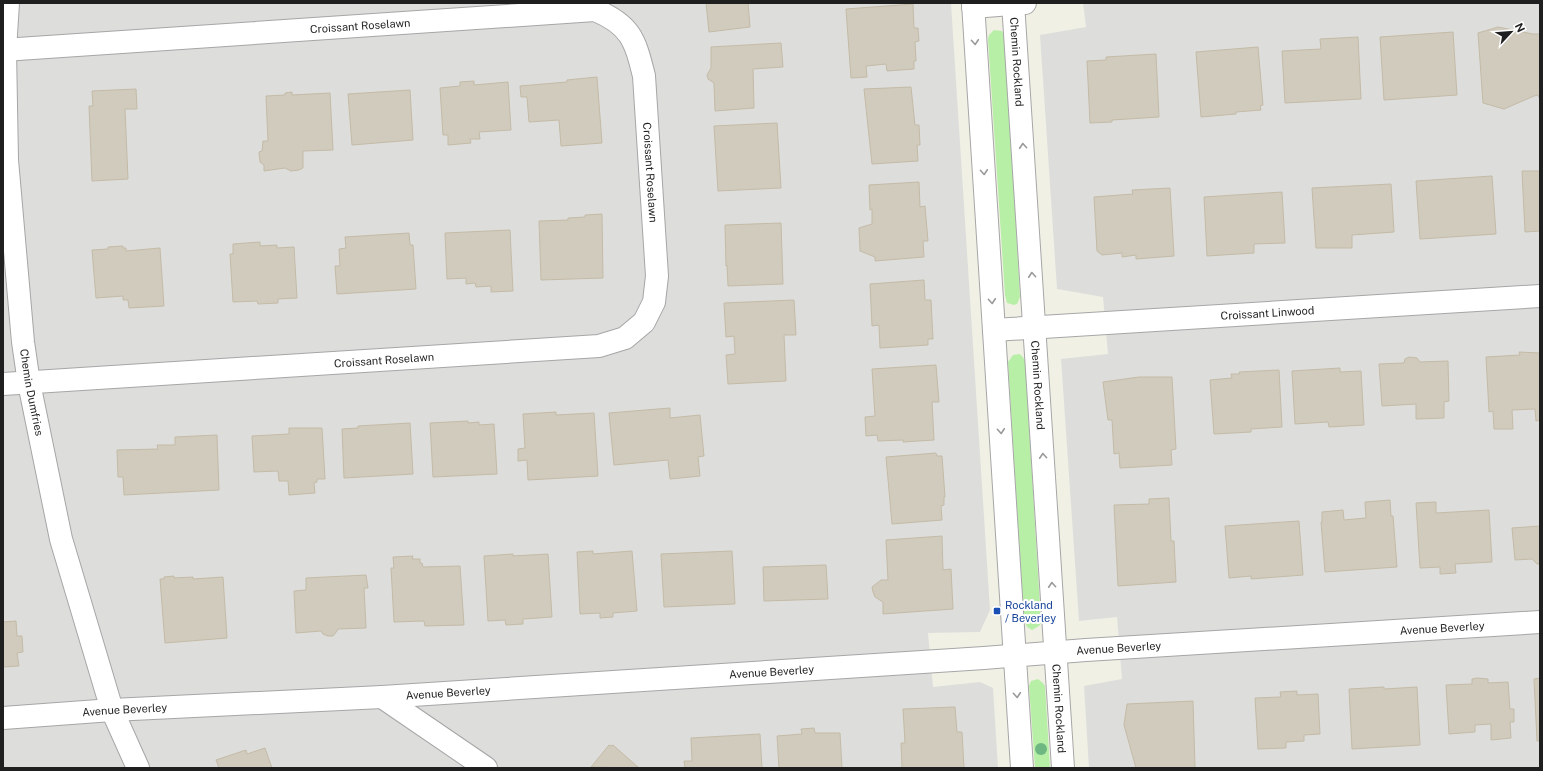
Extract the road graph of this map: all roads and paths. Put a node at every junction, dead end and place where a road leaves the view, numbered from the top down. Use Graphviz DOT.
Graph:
graph roads {
  1 [pos="8,3"];
  2 [pos="1017,3"];
  3 [pos="973,5"];
  4 [pos="4,50"];
  5 [pos="1540,296"];
  6 [pos="1035,328"];
  7 [pos="994,330"];
  8 [pos="29,383"];
  9 [pos="3,384"];
  10 [pos="1540,622"];
  11 [pos="1056,652"];
  12 [pos="1015,656"];
  13 [pos="382,697"];
  14 [pos="112,710"];
  15 [pos="3,718"];
  16 [pos="138,768"];
  17 [pos="486,768"];
  18 [pos="1022,768"];
  19 [pos="1063,768"];
  1 -- 4 [label="street, Chemin Dumfries"];
  2 -- 3 [label="street"];
  6 -- 2 [label="street, Chemin Rockland, one-way"];
  3 -- 7 [label="street, one-way"];
  4 -- 8 [label="street, Chemin Dumfries"];
  4 -- 8 [label="street, Croissant Roselawn"];
  5 -- 6 [label="street, Croissant Linwood"];
  6 -- 7 [label="street, Croissant Linwood"];
  11 -- 6 [label="street, Chemin Rockland, one-way"];
  7 -- 12 [label="street, one-way"];
  8 -- 9 [label="street, Croissant Roselawn"];
  8 -- 14 [label="street, Chemin Dumfries"];
  10 -- 11 [label="street, Avenue Beverley"];
  11 -- 12 [label="street, Avenue Beverley"];
  11 -- 19 [label="street, Chemin Rockland"];
  12 -- 13 [label="street, Avenue Beverley"];
  12 -- 18 [label="street, one-way"];
  13 -- 14 [label="street, Avenue Beverley"];
  13 -- 17 [label="street"];
  14 -- 15 [label="street, Avenue Beverley"];
  14 -- 16 [label="street, Chemin Dumfries"];
}
